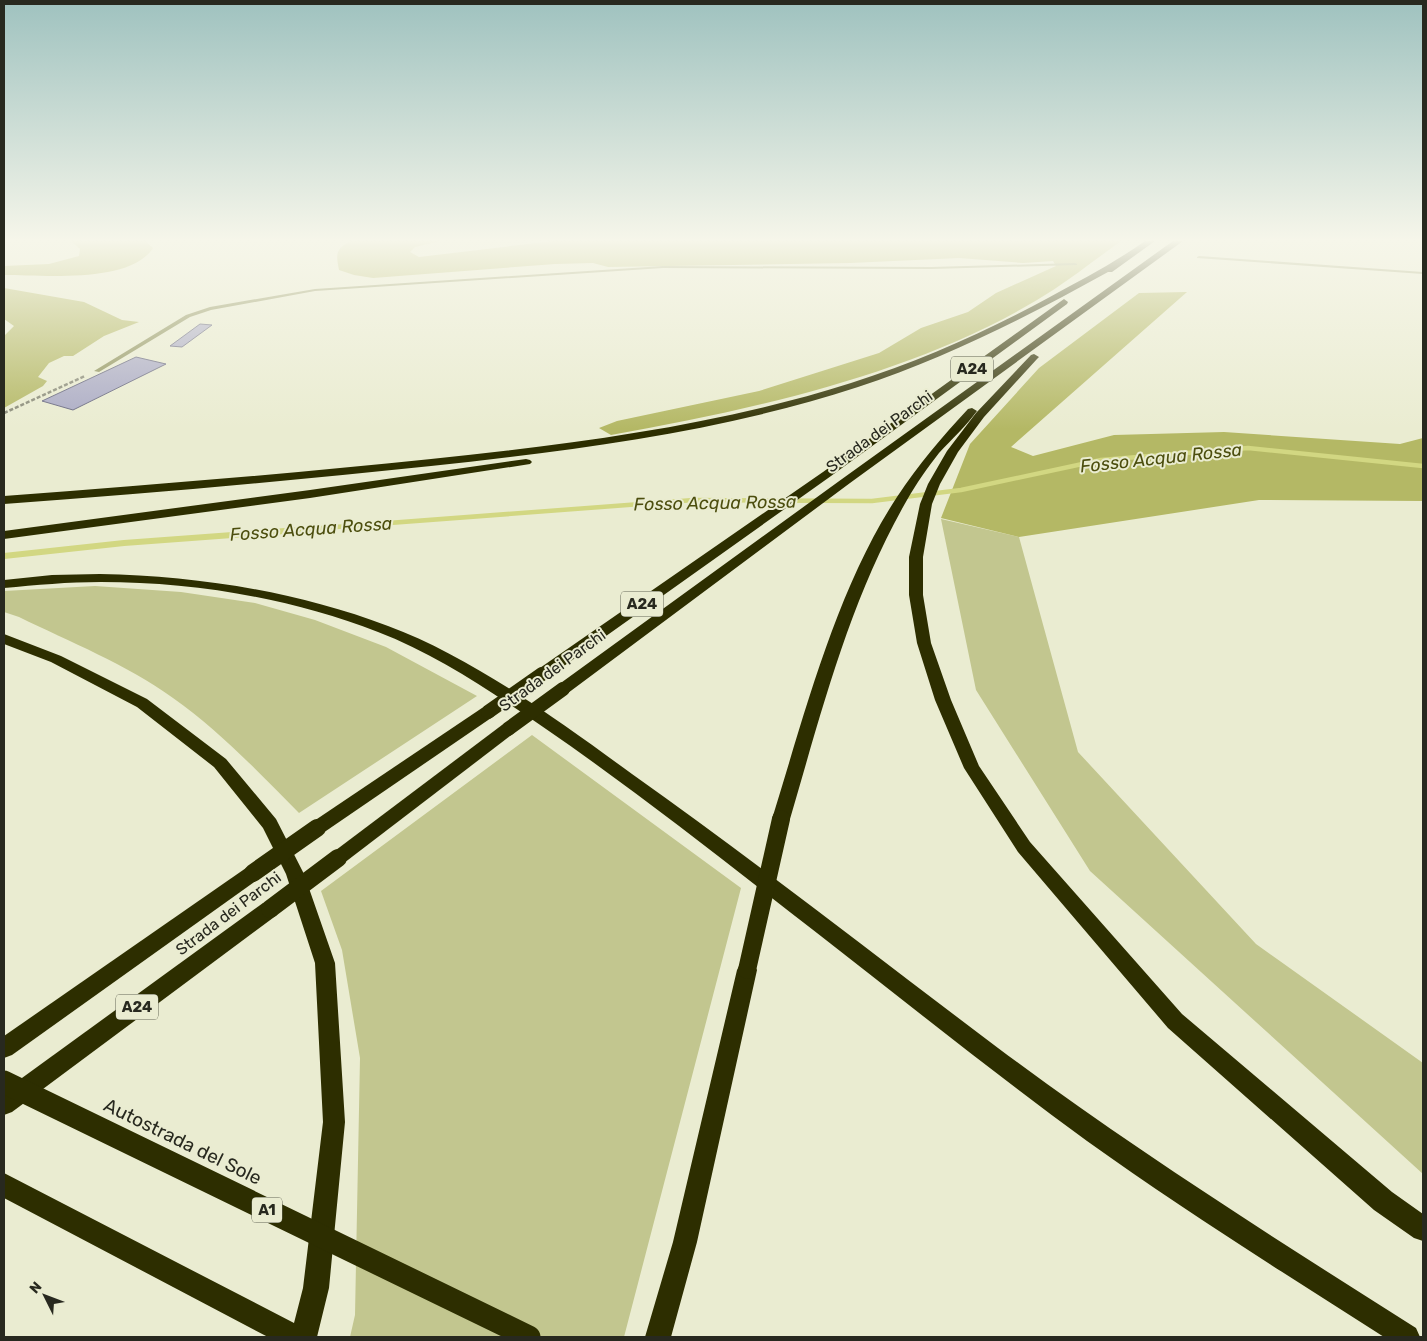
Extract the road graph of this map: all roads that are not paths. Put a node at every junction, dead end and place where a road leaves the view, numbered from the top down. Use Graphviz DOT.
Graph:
graph roads {
  1 [pos="237,304"];
  2 [pos="1045,304"];
  3 [pos="1062,304"];
  4 [pos="1094,304"];
  5 [pos="1098,304"];
  6 [pos="1034,357"];
  7 [pos="97,371"];
  8 [pos="750,414"];
  9 [pos="4,500"];
  10 [pos="4,535"];
  11 [pos="4,584"];
  12 [pos="4,639"];
  13 [pos="98,982"];
  14 [pos="110,1027"];
  15 [pos="4,1042"];
  16 [pos="4,1048"];
  17 [pos="4,1082"];
  18 [pos="4,1104"];
  19 [pos="4,1113"];
  20 [pos="4,1185"];
  21 [pos="1423,1229"];
  22 [pos="294,1337"];
  23 [pos="304,1337"];
  24 [pos="529,1337"];
  25 [pos="658,1337"];
  26 [pos="1407,1337"];
  1 -- 7 [label="lane"];
  2 -- 8 [label="highway"];
  3 -- 13 [label="highway, Strada dei Parchi / A24, bridge"];
  4 -- 14 [label="highway, Strada dei Parchi / A24, bridge"];
  5 -- 6 [label="highway"];
  6 -- 21 [label="highway"];
  6 -- 25 [label="highway, bridge"];
  8 -- 9 [label="highway"];
  8 -- 10 [label="highway"];
  11 -- 26 [label="highway"];
  12 -- 23 [label="highway"];
  13 -- 15 [label="lane"];
  13 -- 16 [label="highway, Strada dei Parchi / A24"];
  14 -- 18 [label="highway, Strada dei Parchi / A24"];
  14 -- 19 [label="lane"];
  17 -- 24 [label="highway, Autostrada del Sole / A1, bridge"];
  20 -- 22 [label="highway"];
}
